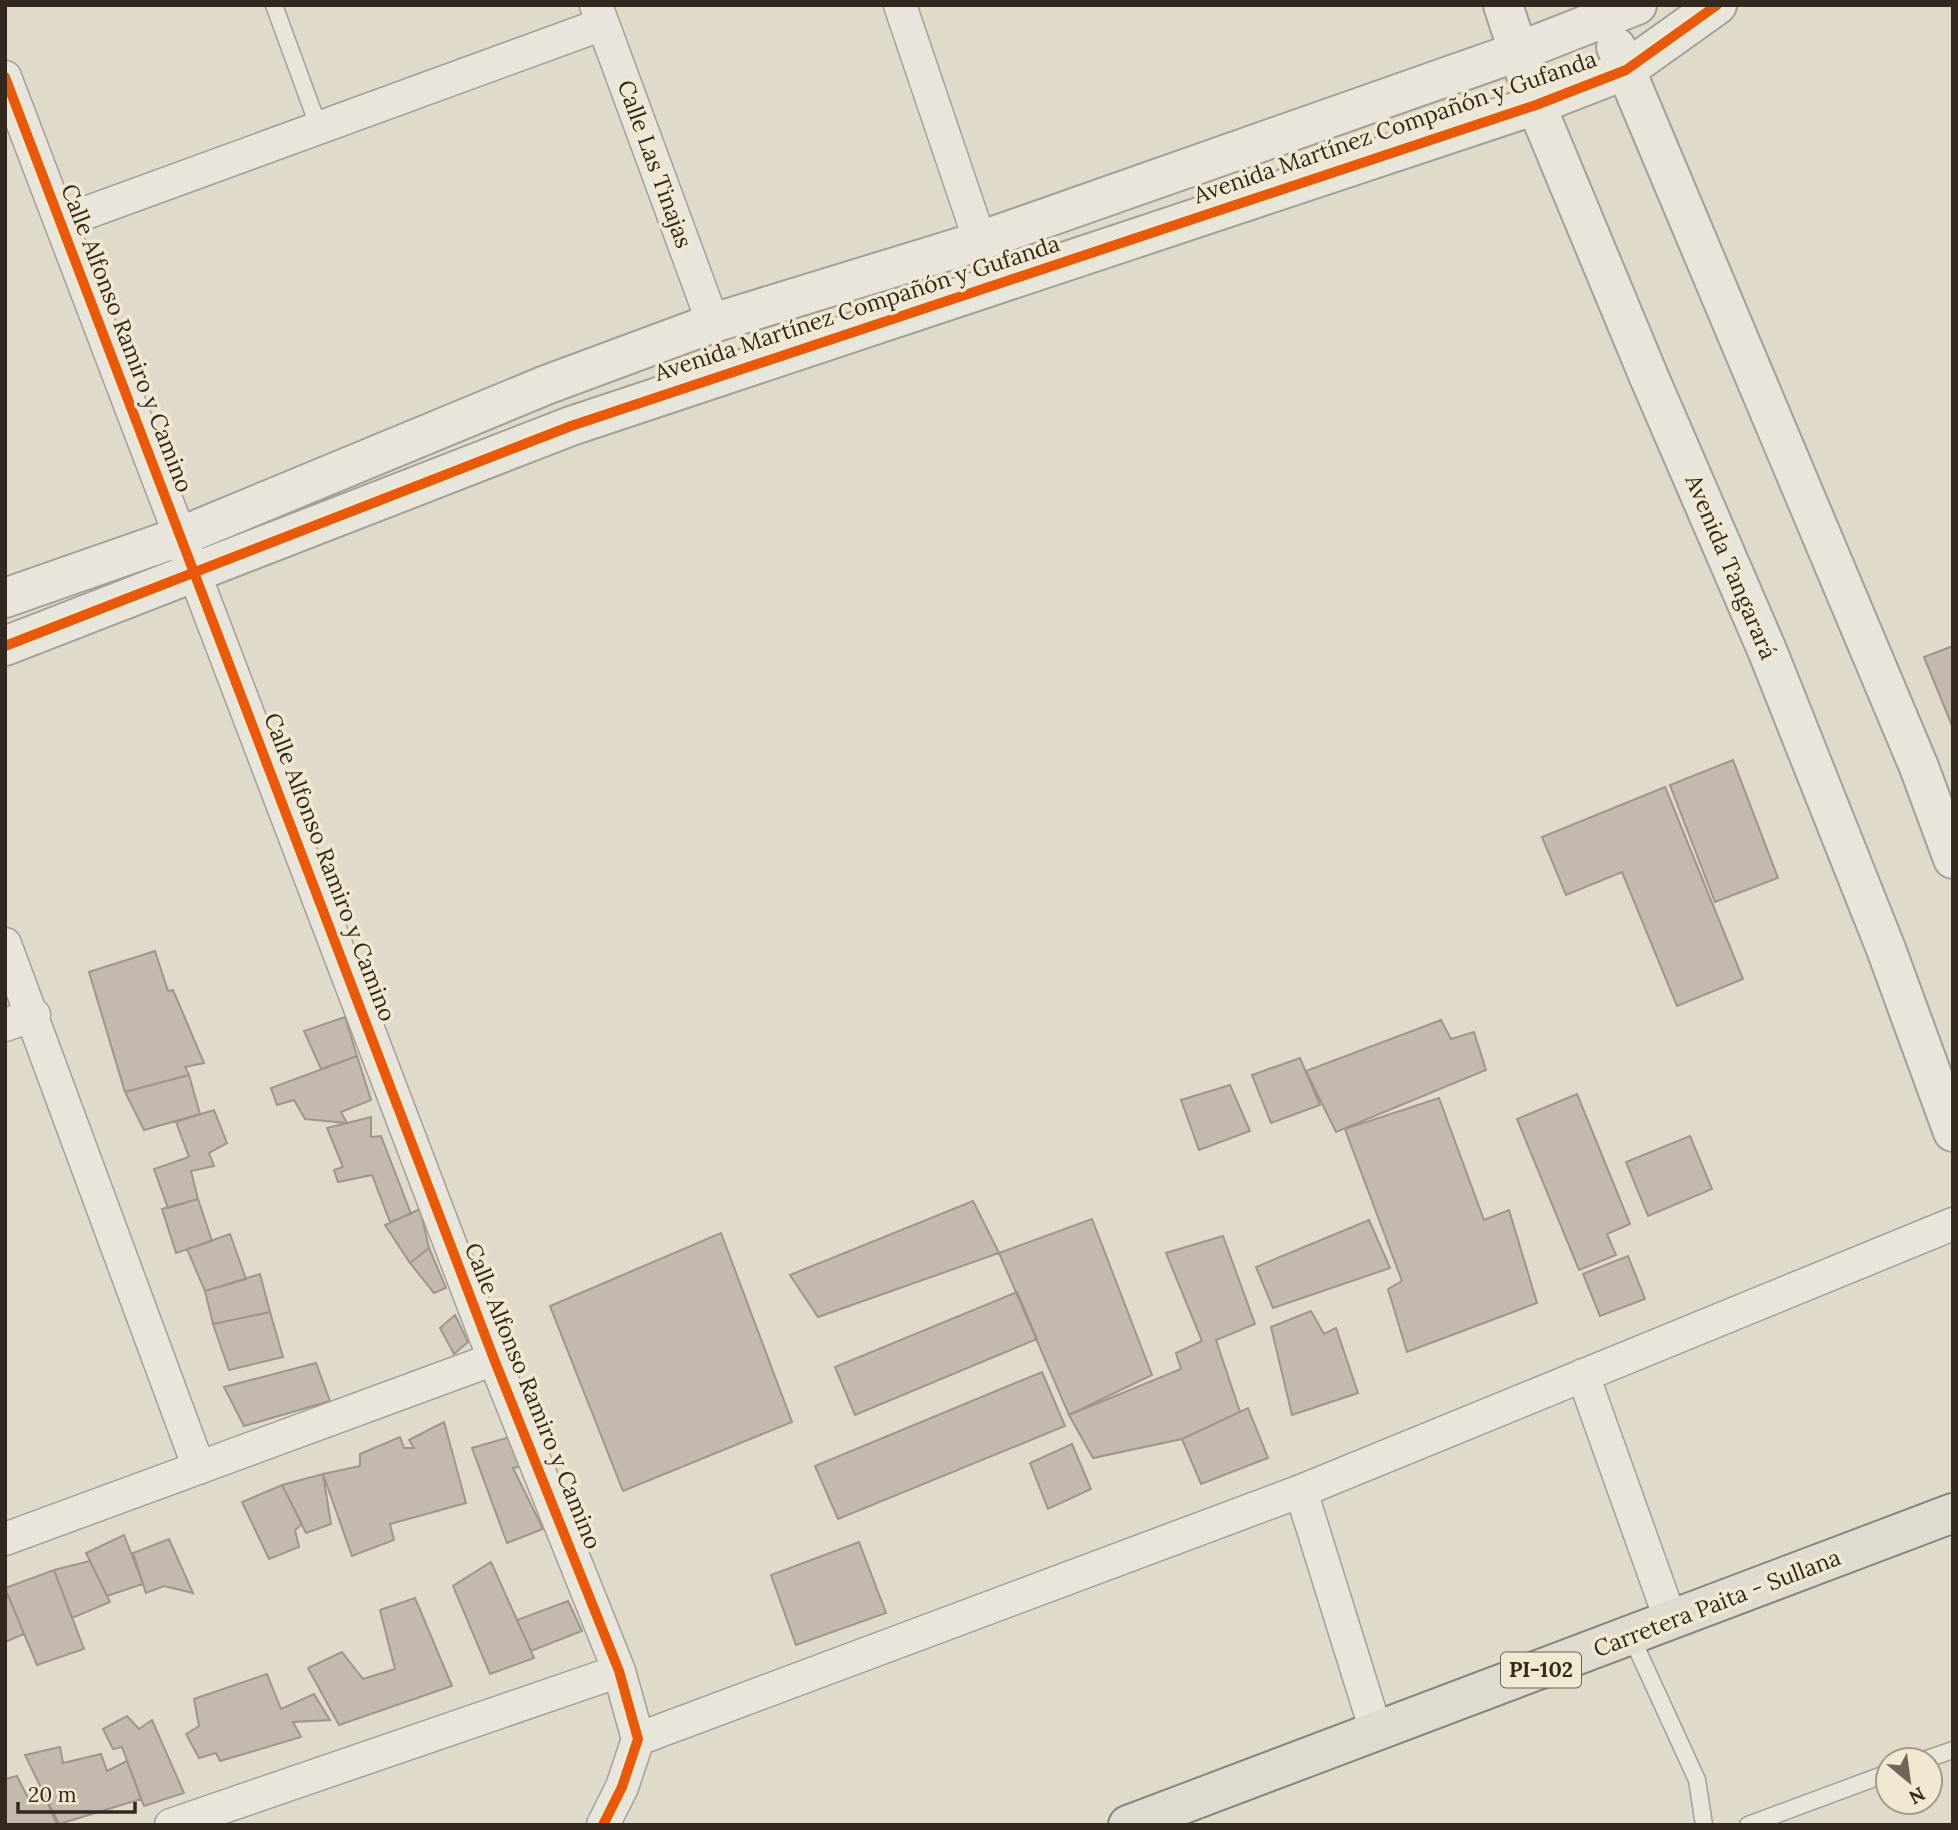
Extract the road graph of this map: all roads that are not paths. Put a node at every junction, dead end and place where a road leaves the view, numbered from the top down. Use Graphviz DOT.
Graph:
graph roads {
  1 [pos="274,5"];
  2 [pos="900,5"];
  3 [pos="1503,5"];
  4 [pos="1717,5"];
  5 [pos="1612,10"];
  6 [pos="600,14"];
  7 [pos="1520,51"];
  8 [pos="1626,70"];
  9 [pos="5,77"];
  10 [pos="1536,105"];
  11 [pos="319,128"];
  12 [pos="61,222"];
  13 [pos="980,241"];
  14 [pos="713,323"];
  15 [pos="179,537"];
  16 [pos="193,574"];
  17 [pos="5,598"];
  18 [pos="5,646"];
  19 [pos="1953,859"];
  20 [pos="5,944"];
  21 [pos="20,1020"];
  22 [pos="1953,1132"];
  23 [pos="1953,1224"];
  24 [pos="494,1359"];
  25 [pos="1583,1375"];
  26 [pos="199,1468"];
  27 [pos="1301,1491"];
  28 [pos="1953,1513"];
  29 [pos="5,1539"];
  30 [pos="1671,1621"];
  31 [pos="1631,1636"];
  32 [pos="619,1671"];
  33 [pos="1376,1731"];
  34 [pos="638,1739"];
  35 [pos="1874,1778"];
  36 [pos="171,1825"];
  37 [pos="603,1825"];
  38 [pos="1128,1825"];
  39 [pos="1704,1825"];
  40 [pos="1748,1825"];
  1 -- 11 [label="lane"];
  2 -- 13 [label="street"];
  3 -- 7 [label="street, Avenida Tangarará"];
  4 -- 8 [label="street, Avenida Martínez Compañón y Gufanda"];
  5 -- 7 [label="street, Avenida Martínez Compañón y Gufanda"];
  5 -- 8 [label="street"];
  6 -- 11 [label="street"];
  6 -- 14 [label="street, Calle Las Tinajas"];
  7 -- 10 [label="street, Avenida Tangarará"];
  7 -- 13 [label="street, Avenida Martínez Compañón y Gufanda"];
  8 -- 10 [label="street, Avenida Martínez Compañón y Gufanda"];
  8 -- 19 [label="street"];
  9 -- 12 [label="street, Calle Alfonso Ramiro y Camino"];
  10 -- 16 [label="street, Avenida Martínez Compañón y Gufanda"];
  10 -- 22 [label="street, Avenida Tangarará"];
  11 -- 12 [label="street"];
  12 -- 15 [label="street, Calle Alfonso Ramiro y Camino"];
  13 -- 14 [label="street, Avenida Martínez Compañón y Gufanda"];
  14 -- 15 [label="street, Avenida Martínez Compañón y Gufanda"];
  15 -- 16 [label="street, Calle Alfonso Ramiro y Camino"];
  15 -- 17 [label="street, Avenida Martínez Compañón y Gufanda"];
  16 -- 18 [label="street, Avenida Martínez Compañón y Gufanda"];
  16 -- 24 [label="street, Calle Alfonso Ramiro y Camino"];
  20 -- 21 [label="street"];
  21 -- 26 [label="street"];
  23 -- 25 [label="street"];
  24 -- 26 [label="street"];
  24 -- 32 [label="street, Calle Alfonso Ramiro y Camino"];
  25 -- 27 [label="street"];
  25 -- 30 [label="street"];
  26 -- 29 [label="street"];
  27 -- 33 [label="street"];
  27 -- 34 [label="street"];
  28 -- 30 [label="main road, Carretera Paita - Sullana / PI-102"];
  30 -- 31 [label="main road, Carretera Paita - Sullana / PI-102"];
  31 -- 33 [label="main road, Carretera Paita - Sullana / PI-102"];
  31 -- 39 [label="lane"];
  32 -- 34 [label="street, Calle Alfonso Ramiro y Camino"];
  32 -- 36 [label="street"];
  33 -- 38 [label="main road, Carretera Paita - Sullana / PI-102"];
  34 -- 37 [label="street"];
  35 -- 40 [label="lane"];
}
